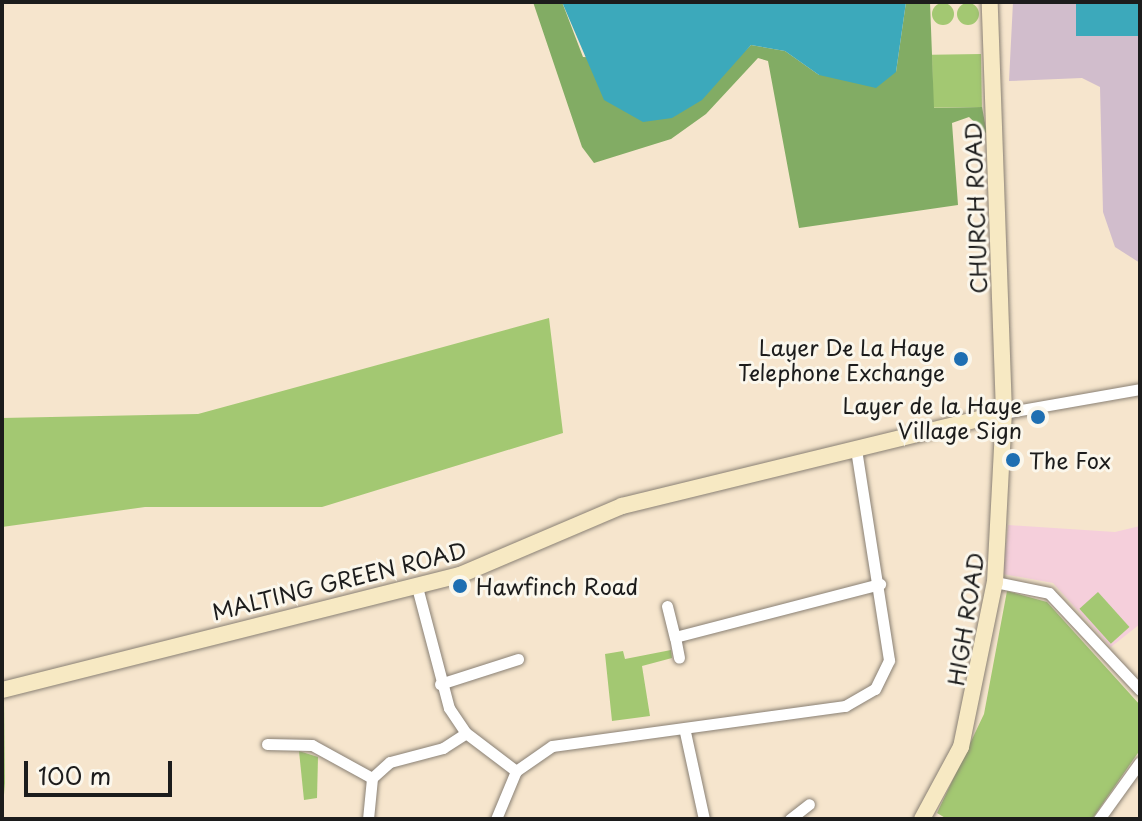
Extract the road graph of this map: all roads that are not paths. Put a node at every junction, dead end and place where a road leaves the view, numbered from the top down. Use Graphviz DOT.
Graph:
graph roads {
  1 [pos="990,2"];
  2 [pos="1140,389"];
  3 [pos="1004,413"];
  4 [pos="856,450"];
  5 [pos="995,582"];
  6 [pos="880,584"];
  7 [pos="417,587"];
  8 [pos="667,606"];
  9 [pos="675,637"];
  10 [pos="679,658"];
  11 [pos="518,659"];
  12 [pos="440,684"];
  13 [pos="6,685"];
  14 [pos="1140,690"];
  15 [pos="685,732"];
  16 [pos="466,733"];
  17 [pos="267,744"];
  18 [pos="1140,762"];
  19 [pos="516,771"];
  20 [pos="372,778"];
  21 [pos="809,804"];
  22 [pos="368,819"];
  23 [pos="496,819"];
  24 [pos="704,819"];
  25 [pos="790,819"];
  26 [pos="922,819"];
  27 [pos="1099,819"];
  1 -- 3 [label="street, CHURCH ROAD"];
  2 -- 3 [label="street"];
  3 -- 4 [label="street, MALTING GREEN ROAD"];
  3 -- 5 [label="street, HIGH ROAD"];
  4 -- 6 [label="street"];
  4 -- 7 [label="street, MALTING GREEN ROAD"];
  5 -- 14 [label="street"];
  5 -- 26 [label="street, HIGH ROAD"];
  6 -- 9 [label="street"];
  6 -- 15 [label="street"];
  7 -- 12 [label="street"];
  7 -- 13 [label="street, MALTING GREEN ROAD"];
  8 -- 9 [label="street"];
  9 -- 10 [label="street"];
  11 -- 12 [label="street"];
  12 -- 16 [label="street"];
  15 -- 19 [label="street"];
  15 -- 24 [label="street"];
  16 -- 19 [label="street"];
  16 -- 20 [label="street"];
  17 -- 20 [label="street"];
  18 -- 27 [label="street"];
  19 -- 23 [label="street"];
  20 -- 22 [label="street"];
  21 -- 25 [label="street"];
}
